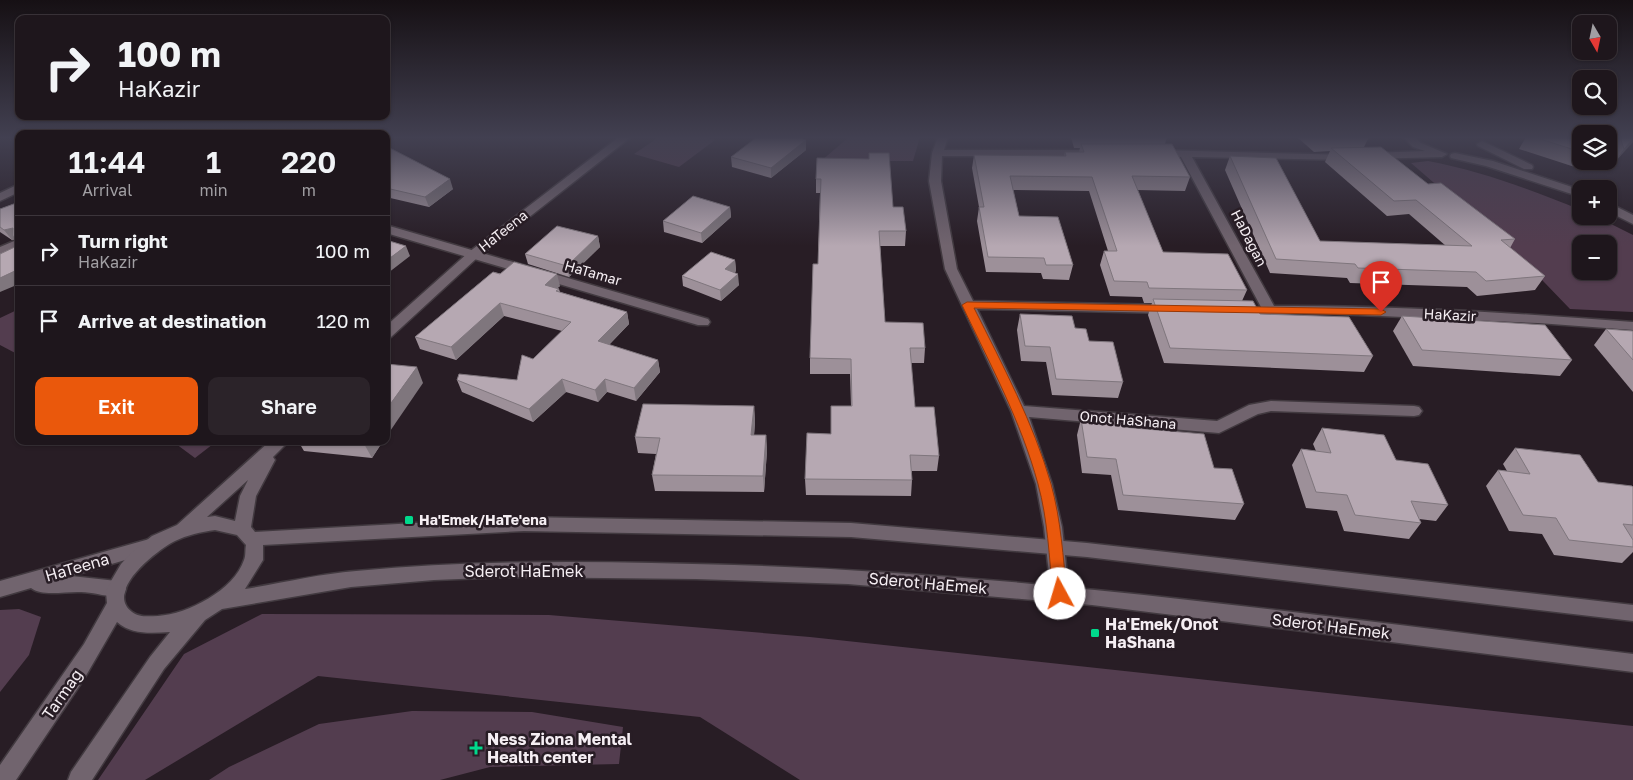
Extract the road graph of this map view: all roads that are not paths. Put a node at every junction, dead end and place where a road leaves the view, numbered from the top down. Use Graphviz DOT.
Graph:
graph roads {
  1 [pos="577,173"];
  2 [pos="936,173"];
  3 [pos="1195,173"];
  4 [pos="1521,173"];
  5 [pos="1540,173"];
  6 [pos="15,189"];
  7 [pos="1572,189"];
  8 [pos="1572,190"];
  9 [pos="0,198"];
  10 [pos="1617,211"];
  11 [pos="1633,220"];
  12 [pos="390,230"];
  13 [pos="15,245"];
  14 [pos="0,251"];
  15 [pos="473,254"];
  16 [pos="967,305"];
  17 [pos="1183,310"];
  18 [pos="1222,310"];
  19 [pos="1270,311"];
  20 [pos="703,322"];
  21 [pos="1633,326"];
  22 [pos="390,330"];
  23 [pos="1019,411"];
  24 [pos="1414,411"];
  25 [pos="277,445"];
  26 [pos="278,445"];
  27 [pos="181,530"];
  28 [pos="247,533"];
  29 [pos="153,545"];
  30 [pos="1055,547"];
  31 [pos="1,589"];
  32 [pos="1060,594"];
  33 [pos="116,596"];
  34 [pos="222,601"];
  35 [pos="1633,613"];
  36 [pos="200,614"];
  37 [pos="1633,663"];
  38 [pos="2,780"];
  39 [pos="79,780"];
  1 -- 15 [label="street, HaTeena"];
  2 -- 16 [label="street"];
  3 -- 19 [label="street, HaDagan"];
  4 -- 8 [label="street"];
  5 -- 7 [label="street"];
  6 -- 9 [label="street"];
  10 -- 11 [label="street"];
  12 -- 15 [label="street, HaTamar"];
  13 -- 14 [label="street"];
  15 -- 20 [label="street, HaTamar"];
  15 -- 22 [label="street, HaTeena"];
  16 -- 17 [label="street"];
  16 -- 23 [label="street"];
  18 -- 19 [label="street, HaKazir"];
  19 -- 21 [label="street, HaKazir"];
  23 -- 24 [label="street, Onot HaShana"];
  23 -- 30 [label="street"];
  25 -- 27 [label="street"];
  26 -- 28 [label="street"];
  27 -- 28 [label="street"];
  27 -- 29 [label="street"];
  28 -- 30 [label="street"];
  28 -- 34 [label="street"];
  29 -- 31 [label="street, HaTeena"];
  29 -- 33 [label="street"];
  30 -- 32 [label="street"];
  30 -- 35 [label="street"];
  31 -- 33 [label="street, HaTeena"];
  32 -- 34 [label="street, Sderot HaEmek"];
  32 -- 37 [label="street, Sderot HaEmek"];
  33 -- 36 [label="street"];
  33 -- 38 [label="street, Tarmag"];
  34 -- 36 [label="street"];
  36 -- 39 [label="street"];
}
